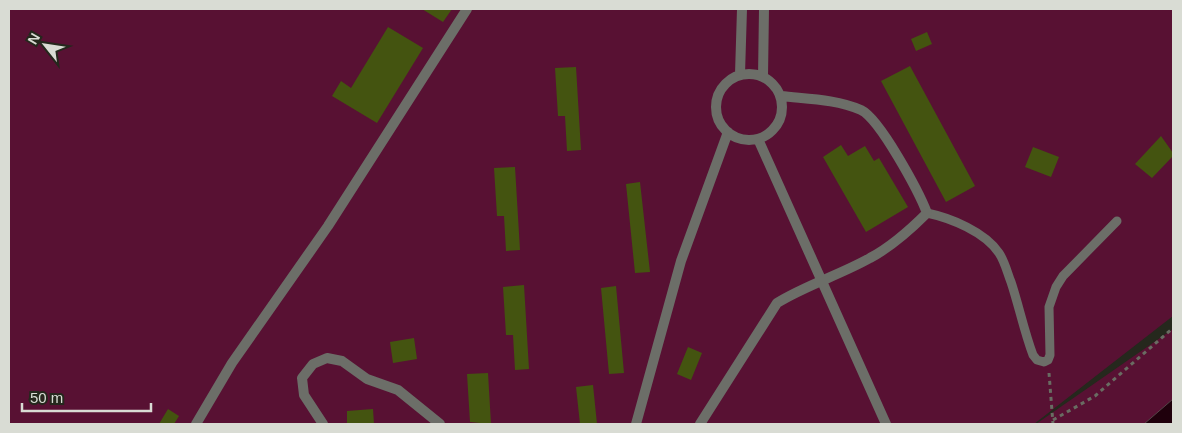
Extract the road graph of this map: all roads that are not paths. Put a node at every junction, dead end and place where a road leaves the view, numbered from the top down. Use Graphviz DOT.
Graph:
graph roads {
  1 [pos="467,9"];
  2 [pos="742,9"];
  3 [pos="764,9"];
  4 [pos="740,74"];
  5 [pos="763,76"];
  6 [pos="781,96"];
  7 [pos="728,132"];
  8 [pos="758,139"];
  9 [pos="927,213"];
  10 [pos="1117,221"];
  11 [pos="822,280"];
  12 [pos="196,424"];
  13 [pos="323,424"];
  14 [pos="440,424"];
  15 [pos="636,424"];
  16 [pos="700,424"];
  17 [pos="886,424"];
  1 -- 12 [label="street"];
  2 -- 4 [label="street"];
  3 -- 5 [label="street"];
  4 -- 5 [label="street"];
  4 -- 7 [label="street"];
  5 -- 6 [label="street"];
  6 -- 8 [label="street"];
  6 -- 9 [label="street"];
  7 -- 8 [label="street"];
  7 -- 15 [label="street"];
  8 -- 11 [label="street"];
  9 -- 10 [label="lane"];
  9 -- 11 [label="street"];
  11 -- 16 [label="street"];
  11 -- 17 [label="street"];
  13 -- 14 [label="street"];
}
